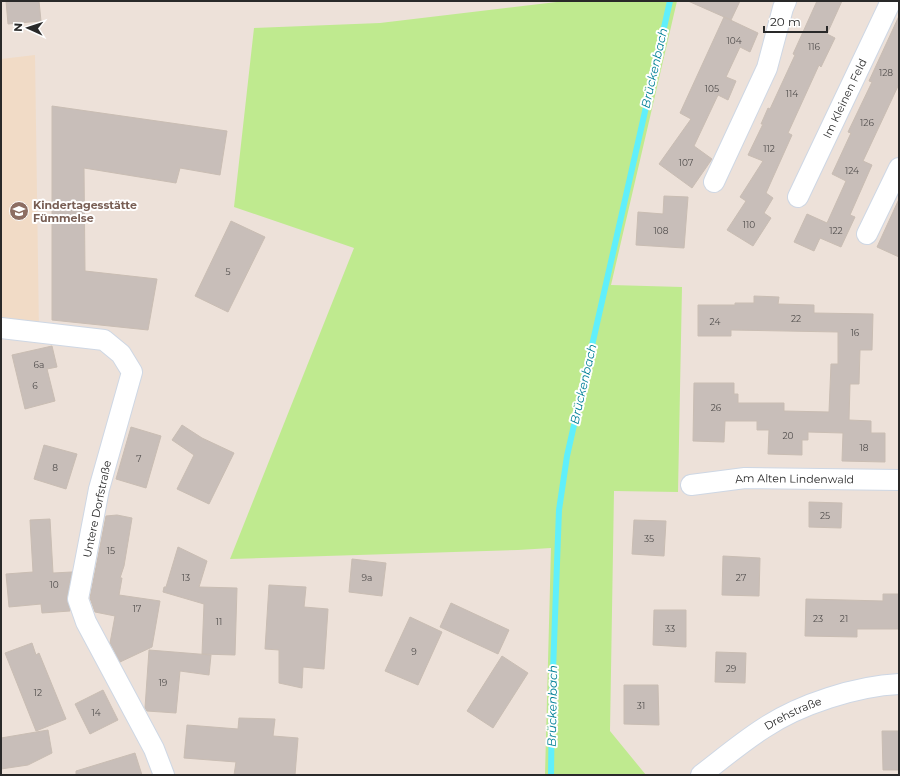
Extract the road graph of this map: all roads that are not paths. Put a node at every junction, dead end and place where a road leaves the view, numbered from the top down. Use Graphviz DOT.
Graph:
graph roads {
  1 [pos="786,1"];
  2 [pos="891,1"];
  3 [pos="899,168"];
  4 [pos="714,182"];
  5 [pos="798,197"];
  6 [pos="868,234"];
  7 [pos="1,328"];
  8 [pos="899,480"];
  9 [pos="691,485"];
  10 [pos="899,684"];
  11 [pos="164,775"];
  12 [pos="701,775"];
  1 -- 4 [label="street"];
  2 -- 5 [label="street, Im Kleinen Feld"];
  3 -- 6 [label="street"];
  7 -- 11 [label="street, Untere Dorfstraße"];
  8 -- 9 [label="street, Am Alten Lindenwald"];
  10 -- 12 [label="street, Drehstraße"];
}
